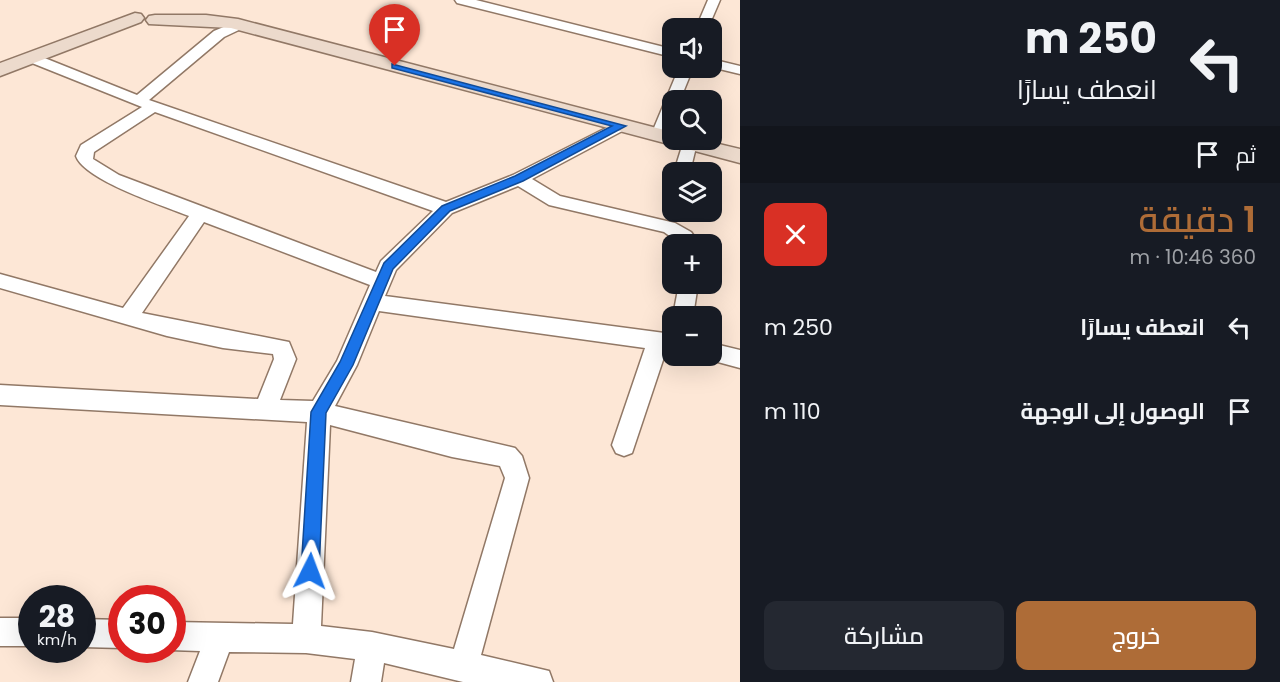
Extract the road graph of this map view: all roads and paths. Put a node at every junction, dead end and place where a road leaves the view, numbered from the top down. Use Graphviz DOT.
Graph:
graph roads {
  1 [pos="461,0"];
  2 [pos="714,0"];
  3 [pos="196,1"];
  4 [pos="128,10"];
  5 [pos="706,18"];
  6 [pos="155,20"];
  7 [pos="235,24"];
  8 [pos="662,50"];
  9 [pos="0,58"];
  10 [pos="32,58"];
  11 [pos="722,66"];
  12 [pos="0,70"];
  13 [pos="740,70"];
  14 [pos="146,104"];
  15 [pos="621,126"];
  16 [pos="662,136"];
  17 [pos="717,150"];
  18 [pos="740,156"];
  19 [pos="519,179"];
  20 [pos="446,208"];
  21 [pos="200,214"];
  22 [pos="662,218"];
  23 [pos="673,222"];
  24 [pos="683,234"];
  25 [pos="0,281"];
  26 [pos="381,282"];
  27 [pos="373,302"];
  28 [pos="129,316"];
  29 [pos="662,342"];
  30 [pos="662,350"];
  31 [pos="722,355"];
  32 [pos="740,359"];
  33 [pos="0,395"];
  34 [pos="265,410"];
  35 [pos="319,412"];
  36 [pos="624,445"];
  37 [pos="0,632"];
  38 [pos="18,632"];
  39 [pos="186,636"];
  40 [pos="220,637"];
  41 [pos="306,639"];
  42 [pos="372,646"];
  43 [pos="463,667"];
  44 [pos="203,682"];
  45 [pos="366,682"];
  46 [pos="538,682"];
  1 -- 8 [label="street"];
  2 -- 5 [label="street"];
  3 -- 6 [label="street"];
  3 -- 7 [label="street"];
  4 -- 6 [label="street"];
  4 -- 9 [label="street"];
  4 -- 10 [label="street"];
  6 -- 7 [label="street"];
  7 -- 14 [label="street"];
  7 -- 15 [label="street"];
  10 -- 12 [label="street"];
  10 -- 14 [label="street"];
  11 -- 13 [label="street"];
  14 -- 20 [label="street"];
  14 -- 21 [label="street"];
  15 -- 16 [label="street"];
  15 -- 19 [label="street"];
  17 -- 18 [label="street"];
  19 -- 20 [label="street"];
  19 -- 22 [label="street"];
  20 -- 26 [label="street"];
  21 -- 26 [label="street"];
  21 -- 28 [label="street"];
  23 -- 24 [label="street"];
  25 -- 28 [label="street"];
  26 -- 27 [label="street"];
  27 -- 29 [label="street"];
  27 -- 35 [label="street"];
  28 -- 34 [label="street"];
  30 -- 36 [label="street"];
  31 -- 32 [label="street"];
  33 -- 34 [label="street"];
  34 -- 35 [label="street"];
  35 -- 41 [label="street"];
  35 -- 43 [label="street"];
  37 -- 38 [label="street"];
  39 -- 40 [label="street"];
  40 -- 41 [label="street"];
  40 -- 44 [label="street"];
  41 -- 42 [label="street"];
  42 -- 43 [label="street"];
  42 -- 45 [label="street"];
  43 -- 46 [label="street"];
}
